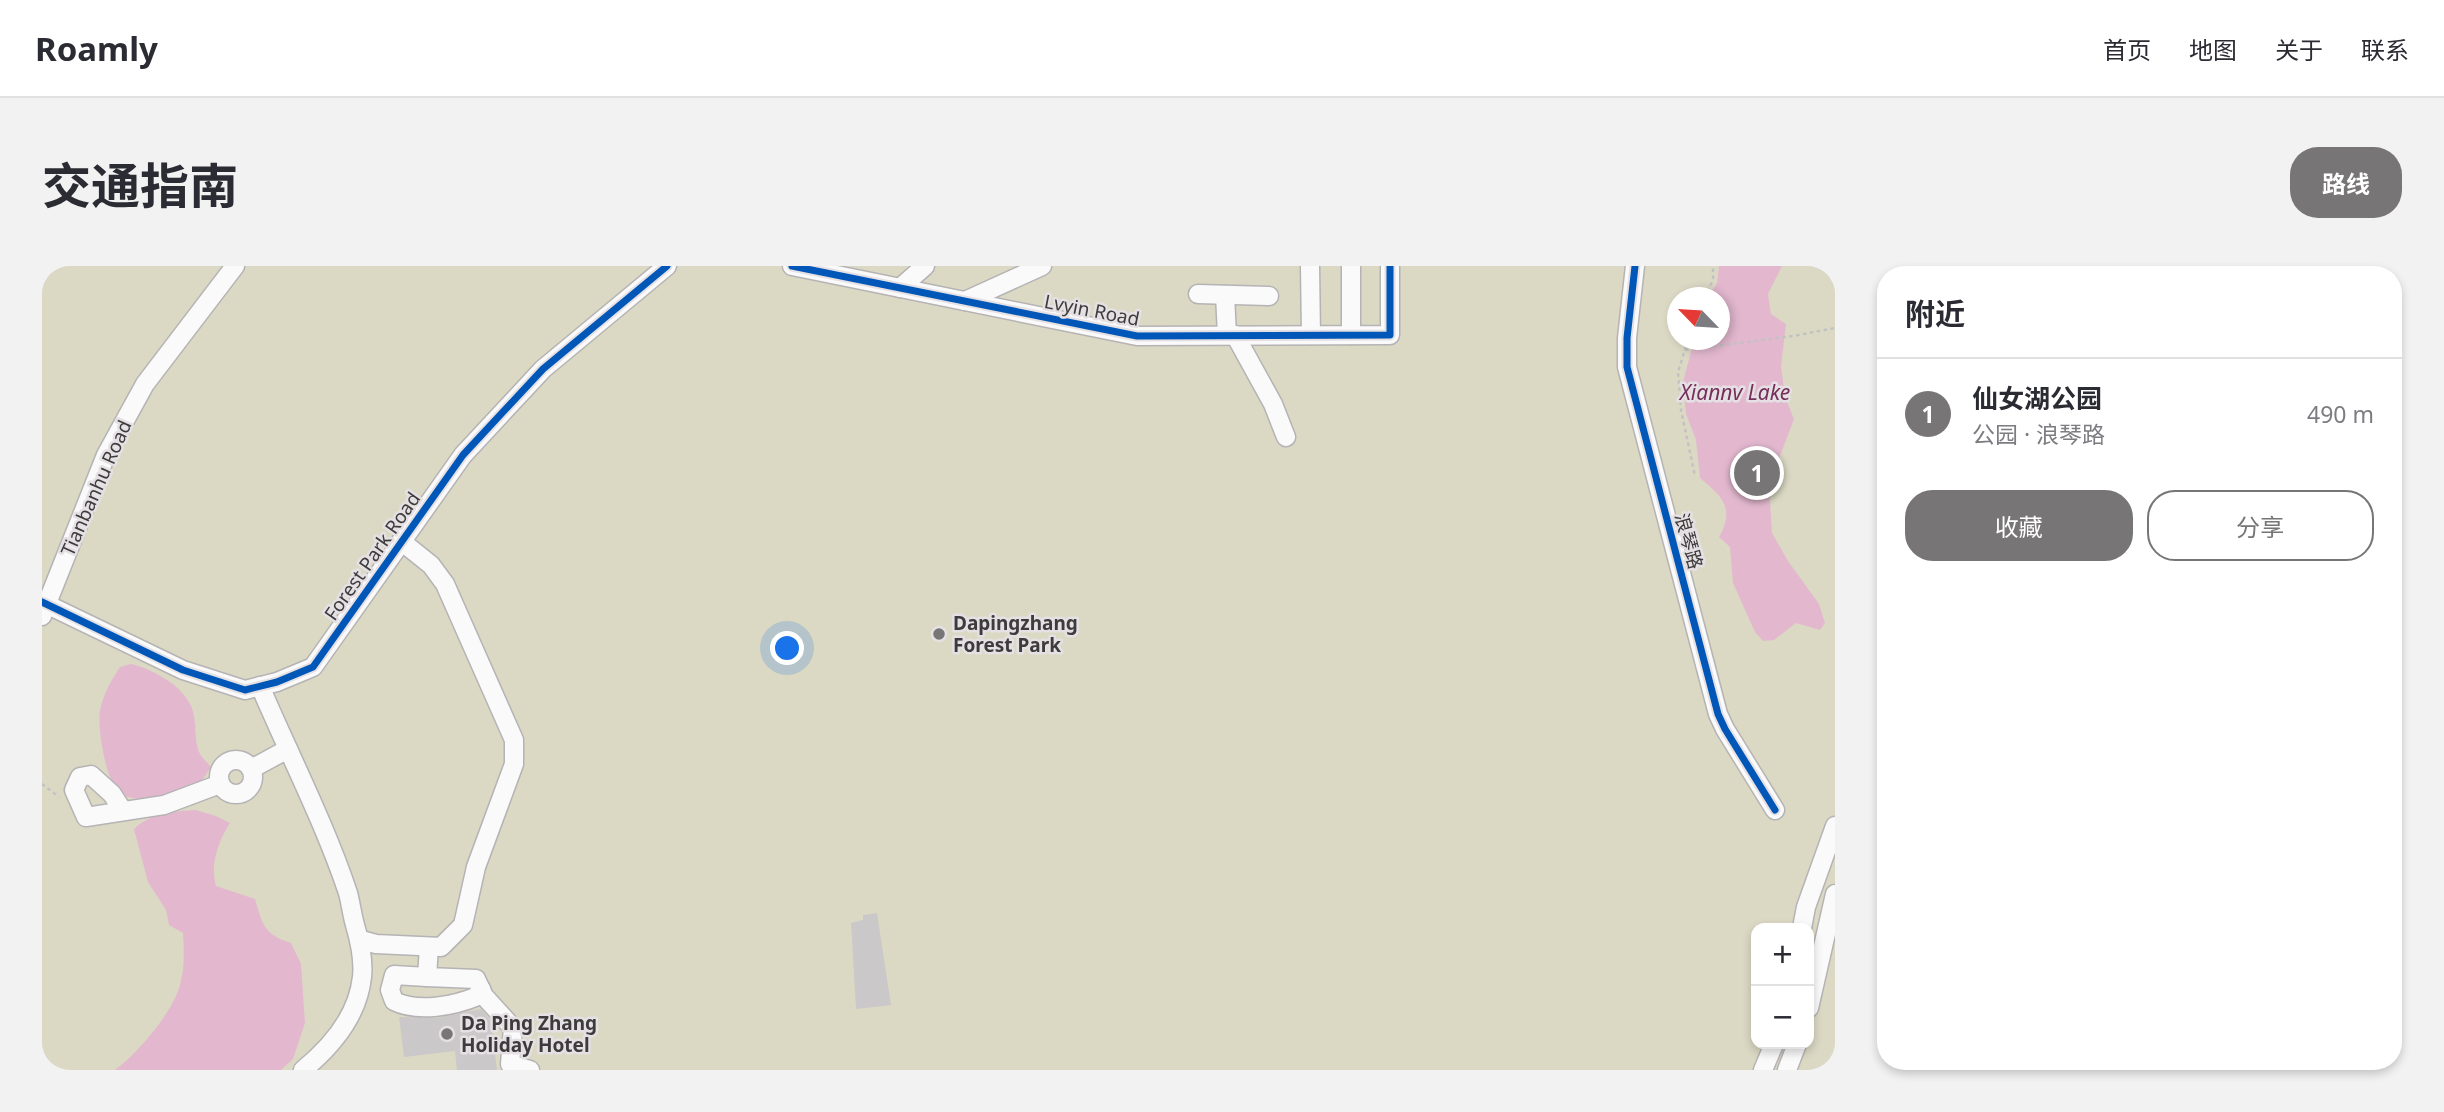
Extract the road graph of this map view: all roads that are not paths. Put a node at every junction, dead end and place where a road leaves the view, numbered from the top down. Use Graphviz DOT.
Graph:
graph roads {
  1 [pos="235,266"];
  2 [pos="667,266"];
  3 [pos="792,266"];
  4 [pos="925,266"];
  5 [pos="1042,266"];
  6 [pos="1310,266"];
  7 [pos="1351,266"];
  8 [pos="1390,266"];
  9 [pos="1635,266"];
  10 [pos="900,288"];
  11 [pos="1199,294"];
  12 [pos="1226,295"];
  13 [pos="1269,296"];
  14 [pos="965,301"];
  15 [pos="1231,335"];
  16 [pos="1311,335"];
  17 [pos="1351,335"];
  18 [pos="1286,437"];
  19 [pos="401,541"];
  20 [pos="44,607"];
  21 [pos="260,686"];
  22 [pos="288,749"];
  23 [pos="1775,810"];
  24 [pos="123,811"];
  25 [pos="1835,826"];
  26 [pos="1835,894"];
  27 [pos="1803,923"];
  28 [pos="361,940"];
  29 [pos="429,947"];
  30 [pos="1815,956"];
  31 [pos="427,977"];
  32 [pos="1812,986"];
  33 [pos="481,989"];
  34 [pos="1772,1049"];
  35 [pos="1795,1049"];
  36 [pos="303,1070"];
  37 [pos="530,1070"];
  38 [pos="1763,1070"];
  39 [pos="1787,1070"];
  1 -- 20 [label="street, Tianbanhu Road"];
  2 -- 19 [label="street, Forest Park Road"];
  3 -- 10 [label="street, Lvyin Road"];
  4 -- 10 [label="street"];
  5 -- 14 [label="street"];
  6 -- 16 [label="street"];
  7 -- 17 [label="street"];
  8 -- 17 [label="street, Lvyin Road"];
  9 -- 23 [label="street, 浪琴路"];
  10 -- 14 [label="street, Lvyin Road"];
  11 -- 12 [label="street"];
  12 -- 13 [label="street"];
  12 -- 15 [label="street"];
  14 -- 15 [label="street, Lvyin Road"];
  15 -- 16 [label="street, Lvyin Road"];
  15 -- 18 [label="street"];
  16 -- 17 [label="street, Lvyin Road"];
  19 -- 21 [label="street, Forest Park Road"];
  19 -- 29 [label="street"];
  20 -- 21 [label="street, Forest Park Road"];
  21 -- 22 [label="street"];
  22 -- 24 [label="street"];
  22 -- 28 [label="street"];
  25 -- 27 [label="street"];
  26 -- 30 [label="street"];
  28 -- 29 [label="street"];
  28 -- 36 [label="street"];
  29 -- 31 [label="street"];
  30 -- 32 [label="street"];
  31 -- 33 [label="street"];
  31 -- 33 [label="street"];
  33 -- 37 [label="street"];
  34 -- 38 [label="street"];
  35 -- 39 [label="street"];
}
